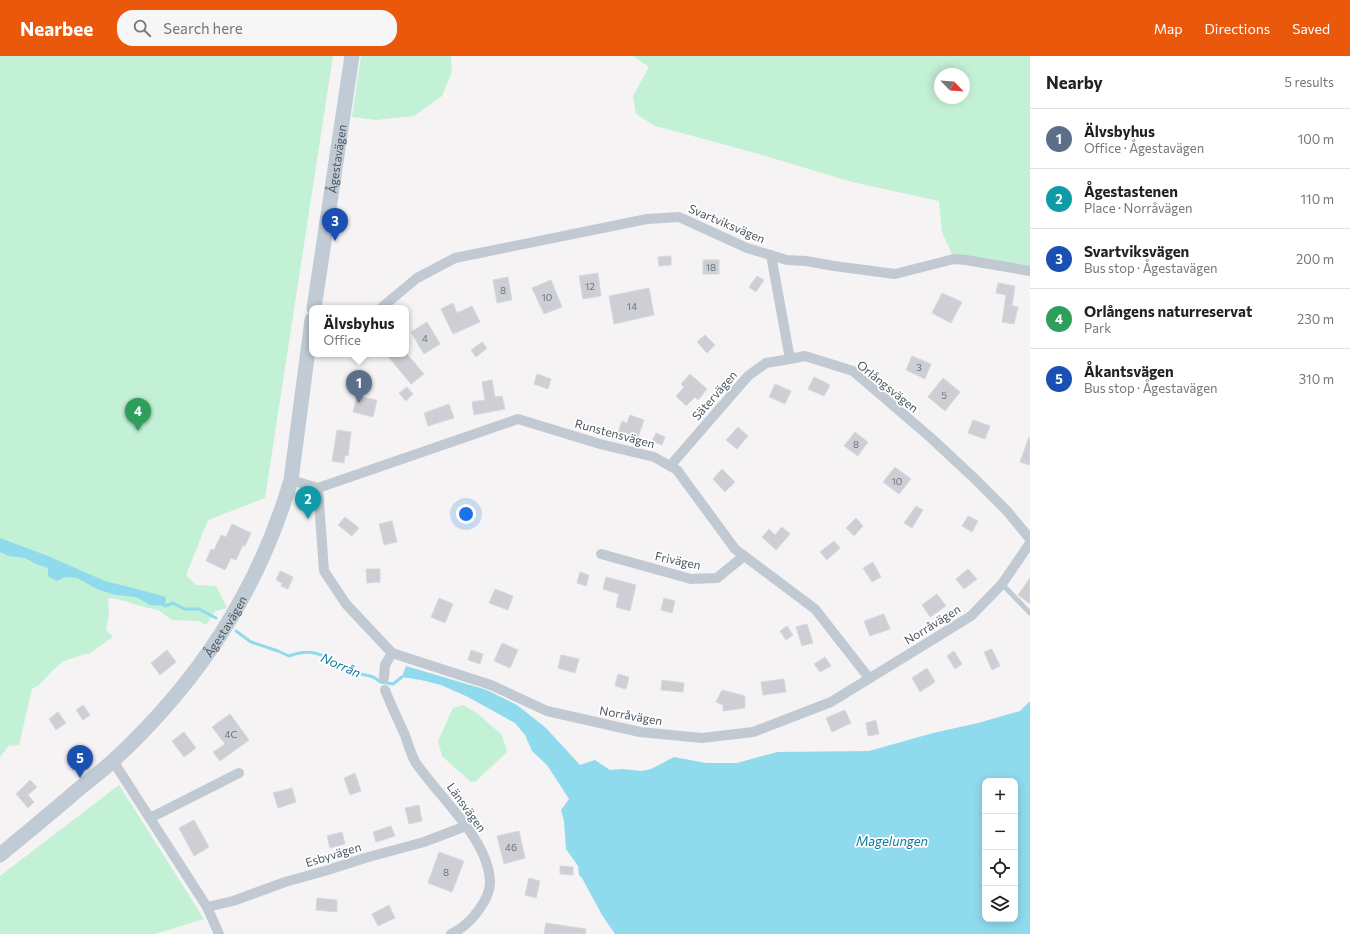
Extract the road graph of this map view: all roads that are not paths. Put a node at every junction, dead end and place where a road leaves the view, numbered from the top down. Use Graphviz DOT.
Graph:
graph roads {
  1 [pos="352,56"];
  2 [pos="771,255"];
  3 [pos="1030,271"];
  4 [pos="314,305"];
  5 [pos="385,305"];
  6 [pos="309,345"];
  7 [pos="790,359"];
  8 [pos="670,466"];
  9 [pos="291,480"];
  10 [pos="318,488"];
  11 [pos="1030,539"];
  12 [pos="1030,543"];
  13 [pos="601,554"];
  14 [pos="744,556"];
  15 [pos="1002,584"];
  16 [pos="1030,613"];
  17 [pos="392,653"];
  18 [pos="384,678"];
  19 [pos="869,678"];
  20 [pos="385,690"];
  21 [pos="113,761"];
  22 [pos="239,773"];
  23 [pos="150,818"];
  24 [pos="466,826"];
  25 [pos="0,855"];
  26 [pos="207,907"];
  27 [pos="219,934"];
  28 [pos="451,934"];
  1 -- 4 [label="main road, Ågestavägen"];
  2 -- 3 [label="street, Svartviksvägen"];
  2 -- 5 [label="street, Svartviksvägen"];
  2 -- 7 [label="street"];
  6 -- 9 [label="main road, Ågestavägen"];
  7 -- 8 [label="street, Sätervägen"];
  7 -- 11 [label="street, Orlångsvägen"];
  8 -- 10 [label="street, Runstensvägen"];
  8 -- 14 [label="street, Runstensvägen"];
  9 -- 10 [label="street"];
  9 -- 21 [label="main road, Ågestavägen"];
  10 -- 17 [label="street, Norråvägen"];
  12 -- 15 [label="street, Norråvägen"];
  13 -- 14 [label="street, Frivägen"];
  14 -- 19 [label="street, Runstensvägen"];
  15 -- 16 [label="lane"];
  15 -- 19 [label="street, Norråvägen"];
  17 -- 18 [label="street"];
  17 -- 19 [label="street, Norråvägen"];
  20 -- 24 [label="street, Länsvägen"];
  21 -- 23 [label="street"];
  21 -- 25 [label="main road, Ågestavägen"];
  22 -- 23 [label="street"];
  23 -- 26 [label="street"];
  24 -- 26 [label="street, Esbyvägen"];
  24 -- 28 [label="street, Länsvägen"];
  26 -- 27 [label="street"];
}
